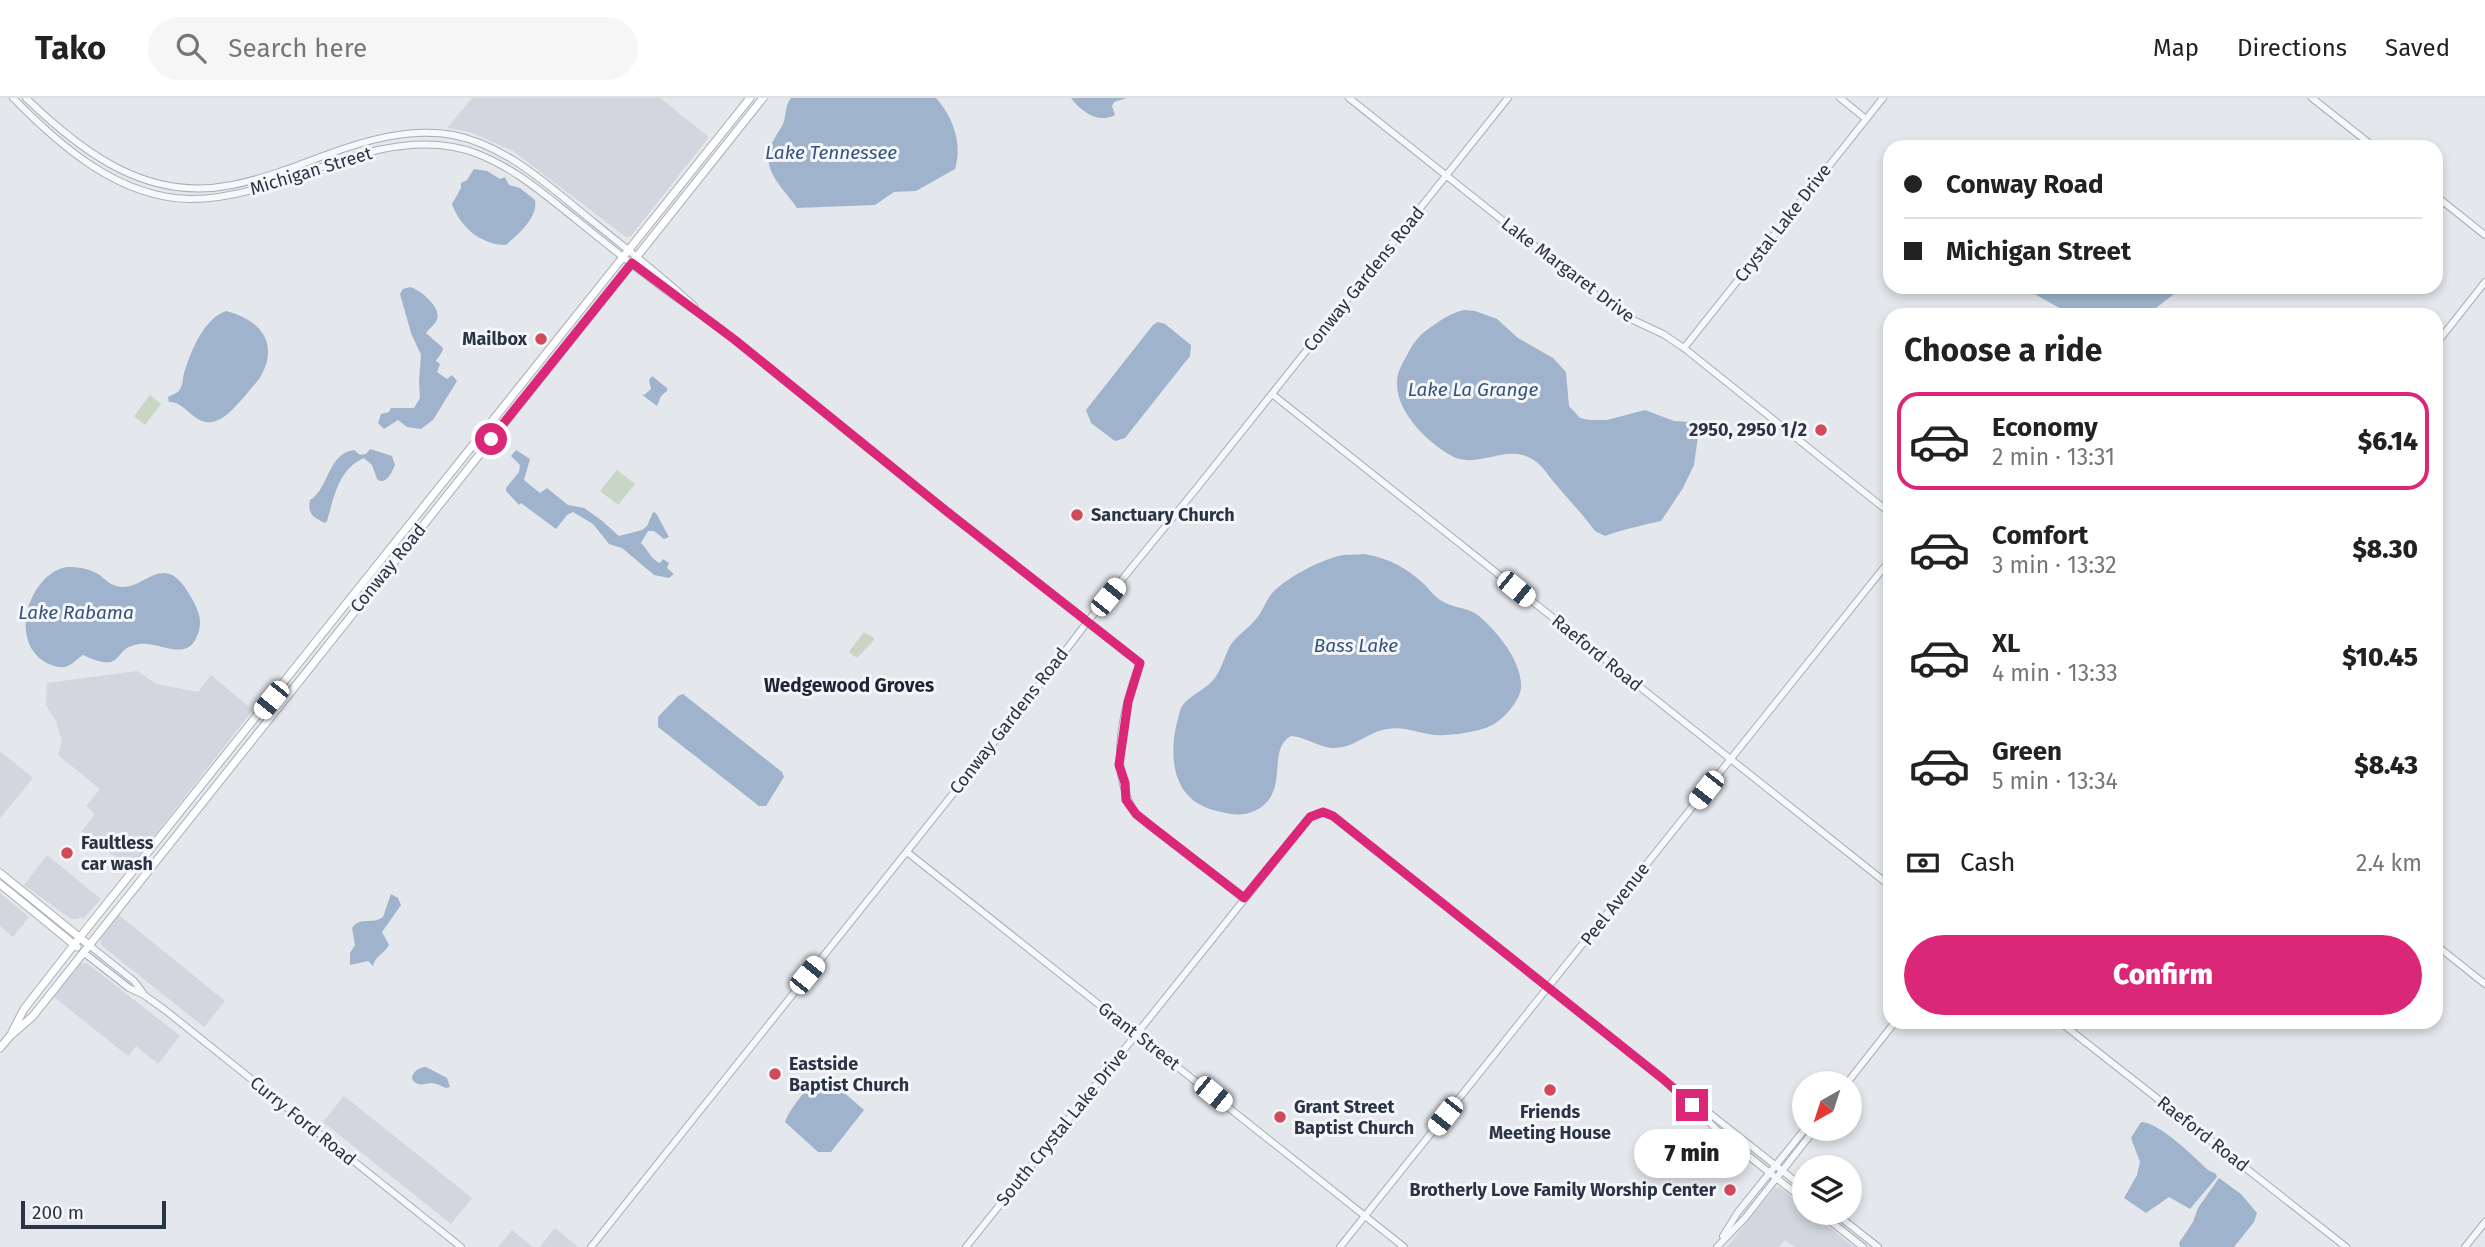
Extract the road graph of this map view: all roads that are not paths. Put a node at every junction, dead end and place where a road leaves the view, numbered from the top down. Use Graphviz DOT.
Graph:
graph roads {
  1 [pos="13,98"];
  2 [pos="26,98"];
  3 [pos="750,98"];
  4 [pos="763,98"];
  5 [pos="1349,98"];
  6 [pos="1508,98"];
  7 [pos="1840,98"];
  8 [pos="1882,98"];
  9 [pos="2312,98"];
  10 [pos="1866,119"];
  11 [pos="732,137"];
  12 [pos="2365,140"];
  13 [pos="1446,176"];
  14 [pos="2443,202"];
  15 [pos="2485,235"];
  16 [pos="627,254"];
  17 [pos="634,260"];
  18 [pos="2485,282"];
  19 [pos="2443,335"];
  20 [pos="1684,348"];
  21 [pos="1272,394"];
  22 [pos="456,467"];
  23 [pos="445,496"];
  24 [pos="1883,507"];
  25 [pos="1883,569"];
  26 [pos="1088,621"];
  27 [pos="285,682"];
  28 [pos="273,713"];
  29 [pos="1730,759"];
  30 [pos="216,768"];
  31 [pos="202,786"];
  32 [pos="211,791"];
  33 [pos="189,817"];
  34 [pos="907,852"];
  35 [pos="0,873"];
  36 [pos="1883,880"];
  37 [pos="0,884"];
  38 [pos="1244,898"];
  39 [pos="80,938"];
  40 [pos="74,945"];
  41 [pos="89,945"];
  42 [pos="2443,951"];
  43 [pos="83,952"];
  44 [pos="2485,984"];
  45 [pos="1549,988"];
  46 [pos="145,995"];
  47 [pos="1889,1029"];
  48 [pos="2069,1029"];
  49 [pos="1136,1034"];
  50 [pos="10,1036"];
  51 [pos="0,1048"];
  52 [pos="1856,1071"];
  53 [pos="1676,1090"];
  54 [pos="1795,1141"];
  55 [pos="1806,1141"];
  56 [pos="1775,1165"];
  57 [pos="1782,1171"];
  58 [pos="1769,1172"];
  59 [pos="1777,1178"];
  60 [pos="1792,1179"];
  61 [pos="1792,1190"];
  62 [pos="1365,1216"];
  63 [pos="2485,1222"];
  64 [pos="1835,1225"];
  65 [pos="1850,1225"];
  66 [pos="461,1247"];
  67 [pos="591,1247"];
  68 [pos="966,1247"];
  69 [pos="1340,1247"];
  70 [pos="1404,1247"];
  71 [pos="1717,1247"];
  72 [pos="1863,1247"];
  73 [pos="1878,1247"];
  74 [pos="2346,1247"];
  75 [pos="2465,1247"];
  1 -- 16 [label="street, Michigan Street"];
  2 -- 16 [label="street, Michigan Street"];
  3 -- 11 [label="main road"];
  3 -- 16 [label="main road, Conway Road"];
  4 -- 11 [label="main road, Conway Road"];
  5 -- 13 [label="street, Lake Margaret Drive"];
  6 -- 13 [label="street, Conway Gardens Road"];
  7 -- 10 [label="street"];
  8 -- 10 [label="street, Crystal Lake Drive"];
  9 -- 12 [label="street"];
  10 -- 20 [label="street, Crystal Lake Drive"];
  11 -- 17 [label="main road, Conway Road"];
  13 -- 20 [label="street, Lake Margaret Drive"];
  13 -- 21 [label="street, Conway Gardens Road"];
  14 -- 15 [label="street"];
  16 -- 17 [label="street, Michigan Street"];
  16 -- 22 [label="main road, Conway Road"];
  17 -- 23 [label="main road, Conway Road"];
  17 -- 26 [label="street, Michigan Street"];
  18 -- 19 [label="street"];
  20 -- 24 [label="street, Lake Margaret Drive"];
  21 -- 26 [label="street, Conway Gardens Road"];
  21 -- 29 [label="street, Raeford Road"];
  22 -- 23 [label="main road"];
  22 -- 27 [label="main road, Conway Road"];
  23 -- 28 [label="main road, Conway Road"];
  25 -- 29 [label="street, Peel Avenue"];
  26 -- 34 [label="street, Conway Gardens Road"];
  26 -- 38 [label="street, Michigan Street"];
  27 -- 28 [label="main road"];
  27 -- 30 [label="main road, Conway Road"];
  28 -- 32 [label="main road, Conway Road"];
  29 -- 36 [label="street, Raeford Road"];
  29 -- 45 [label="street, Peel Avenue"];
  30 -- 31 [label="main road, Conway Road"];
  30 -- 32 [label="main road"];
  31 -- 33 [label="main road"];
  31 -- 39 [label="main road, Conway Road"];
  32 -- 33 [label="main road, Conway Road"];
  33 -- 41 [label="main road, Conway Road"];
  34 -- 49 [label="street, Grant Street"];
  34 -- 67 [label="street, Conway Gardens Road"];
  35 -- 39 [label="main road, Curry Ford Road"];
  37 -- 40 [label="main road, Curry Ford Road"];
  38 -- 45 [label="street, South Crystal Lake Drive"];
  38 -- 49 [label="street, South Crystal Lake Drive"];
  39 -- 40 [label="main road, Conway Road"];
  39 -- 41 [label="main road, Curry Ford Road"];
  40 -- 43 [label="main road, Curry Ford Road"];
  40 -- 50 [label="main road, Conway Road"];
  41 -- 43 [label="main road, Conway Road"];
  41 -- 46 [label="street, Curry Ford Road"];
  42 -- 44 [label="street"];
  43 -- 46 [label="street, Curry Ford Road"];
  43 -- 50 [label="main road, Conway Road"];
  45 -- 53 [label="street"];
  45 -- 62 [label="street, Peel Avenue"];
  46 -- 66 [label="street, Curry Ford Road"];
  47 -- 52 [label="street"];
  48 -- 74 [label="street, Raeford Road"];
  49 -- 62 [label="street, Grant Street"];
  49 -- 68 [label="street, South Crystal Lake Drive"];
  50 -- 51 [label="main road, Conway Road"];
  53 -- 56 [label="street"];
  53 -- 58 [label="street"];
  54 -- 56 [label="street"];
  55 -- 57 [label="street"];
  56 -- 57 [label="street"];
  56 -- 58 [label="street"];
  57 -- 59 [label="street"];
  57 -- 60 [label="street"];
  58 -- 59 [label="street"];
  58 -- 71 [label="street"];
  59 -- 61 [label="street"];
  59 -- 71 [label="street"];
  62 -- 69 [label="street, Peel Avenue"];
  62 -- 70 [label="street, Grant Street"];
  63 -- 75 [label="street"];
  64 -- 72 [label="street"];
  65 -- 73 [label="street"];
}
